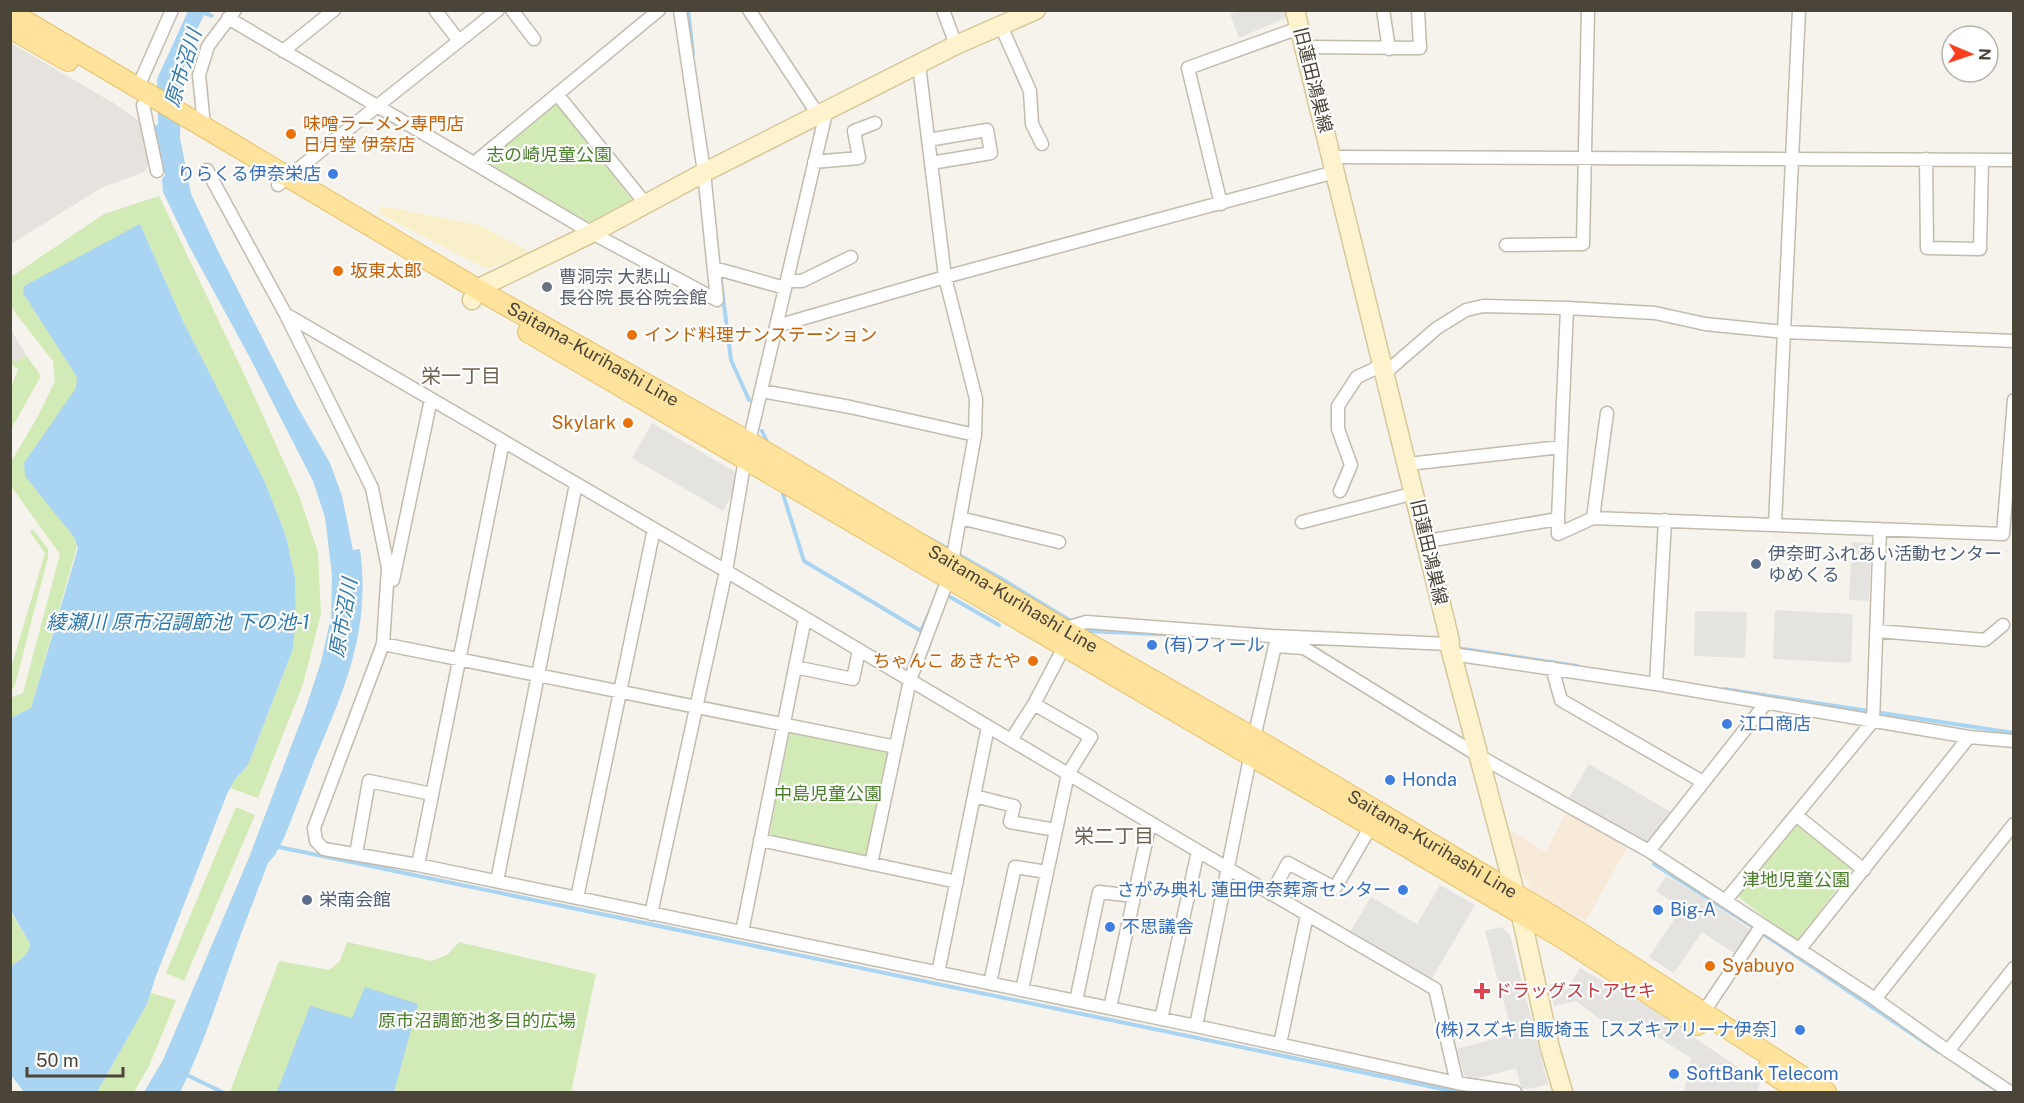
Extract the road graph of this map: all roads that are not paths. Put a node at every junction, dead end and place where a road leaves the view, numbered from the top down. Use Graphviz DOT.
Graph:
graph roads {
  1 [pos="172,10"];
  2 [pos="334,10"];
  3 [pos="435,10"];
  4 [pos="498,10"];
  5 [pos="512,10"];
  6 [pos="659,10"];
  7 [pos="680,10"];
  8 [pos="749,10"];
  9 [pos="943,10"];
  10 [pos="1036,10"];
  11 [pos="1383,10"];
  12 [pos="1418,10"];
  13 [pos="1588,10"];
  14 [pos="1799,10"];
  15 [pos="10,12"];
  16 [pos="232,14"];
  17 [pos="1297,19"];
  18 [pos="1001,26"];
  19 [pos="10,28"];
  20 [pos="534,39"];
  21 [pos="459,41"];
  22 [pos="956,45"];
  23 [pos="1304,47"];
  24 [pos="1389,49"];
  25 [pos="283,51"];
  26 [pos="919,65"];
  27 [pos="557,94"];
  28 [pos="148,100"];
  29 [pos="377,106"];
  30 [pos="822,114"];
  31 [pos="875,123"];
  32 [pos="196,126"];
  33 [pos="928,140"];
  34 [pos="1042,144"];
  35 [pos="1584,158"];
  36 [pos="1792,159"];
  37 [pos="1926,159"];
  38 [pos="1982,160"];
  39 [pos="2013,160"];
  40 [pos="814,162"];
  41 [pos="474,163"];
  42 [pos="931,163"];
  43 [pos="1334,165"];
  44 [pos="207,170"];
  45 [pos="157,171"];
  46 [pos="707,171"];
  47 [pos="284,181"];
  48 [pos="645,203"];
  49 [pos="1221,204"];
  50 [pos="592,233"];
  51 [pos="1506,245"];
  52 [pos="851,257"];
  53 [pos="718,269"];
  54 [pos="945,277"];
  55 [pos="786,284"];
  56 [pos="475,294"];
  57 [pos="1567,308"];
  58 [pos="286,315"];
  59 [pos="777,326"];
  60 [pos="1785,332"];
  61 [pos="2013,341"];
  62 [pos="1384,369"];
  63 [pos="760,391"];
  64 [pos="431,399"];
  65 [pos="2013,400"];
  66 [pos="1607,413"];
  67 [pos="975,435"];
  68 [pos="503,442"];
  69 [pos="2012,445"];
  70 [pos="1561,447"];
  71 [pos="747,451"];
  72 [pos="1408,464"];
  73 [pos="576,484"];
  74 [pos="1340,491"];
  75 [pos="1415,493"];
  76 [pos="960,518"];
  77 [pos="1593,518"];
  78 [pos="1558,519"];
  79 [pos="1665,520"];
  80 [pos="1302,522"];
  81 [pos="1775,524"];
  82 [pos="1880,529"];
  83 [pos="654,530"];
  84 [pos="1427,541"];
  85 [pos="1059,542"];
  86 [pos="726,571"];
  87 [pos="946,582"];
  88 [pos="387,607"];
  89 [pos="804,618"];
  90 [pos="2003,625"];
  91 [pos="1877,631"];
  92 [pos="1063,638"];
  93 [pos="1287,642"];
  94 [pos="383,644"];
  95 [pos="1451,649"];
  96 [pos="859,650"];
  97 [pos="459,659"];
  98 [pos="795,667"];
  99 [pos="1552,669"];
  100 [pos="537,674"];
  101 [pos="910,680"];
  102 [pos="1656,684"];
  103 [pos="620,691"];
  104 [pos="1034,704"];
  105 [pos="1766,704"];
  106 [pos="697,707"];
  107 [pos="1873,721"];
  108 [pos="783,723"];
  109 [pos="988,727"];
  110 [pos="1969,737"];
  111 [pos="1011,740"];
  112 [pos="2013,741"];
  113 [pos="896,747"];
  114 [pos="1252,747"];
  115 [pos="1479,756"];
  116 [pos="1068,774"];
  117 [pos="1703,782"];
  118 [pos="432,794"];
  119 [pos="974,796"];
  120 [pos="1796,815"];
  121 [pos="1375,820"];
  122 [pos="1150,823"];
  123 [pos="2013,824"];
  124 [pos="1056,830"];
  125 [pos="760,840"];
  126 [pos="1198,851"];
  127 [pos="1649,851"];
  128 [pos="356,854"];
  129 [pos="872,864"];
  130 [pos="417,865"];
  131 [pos="1228,868"];
  132 [pos="1864,870"];
  133 [pos="1047,872"];
  134 [pos="497,881"];
  135 [pos="957,882"];
  136 [pos="1514,893"];
  137 [pos="1271,894"];
  138 [pos="1134,896"];
  139 [pos="577,898"];
  140 [pos="1726,900"];
  141 [pos="651,914"];
  142 [pos="1307,915"];
  143 [pos="1521,915"];
  144 [pos="1762,925"];
  145 [pos="742,932"];
  146 [pos="1799,950"];
  147 [pos="2013,968"];
  148 [pos="938,973"];
  149 [pos="990,983"];
  150 [pos="1022,990"];
  151 [pos="1875,999"];
  152 [pos="1076,1001"];
  153 [pos="1110,1008"];
  154 [pos="1703,1013"];
  155 [pos="1161,1019"];
  156 [pos="1196,1026"];
  157 [pos="1280,1044"];
  158 [pos="1948,1052"];
  159 [pos="1457,1083"];
  160 [pos="1515,1092"];
  161 [pos="1563,1092"];
  162 [pos="1800,1092"];
  163 [pos="1827,1092"];
  164 [pos="2010,1092"];
  1 -- 28 [label="street"];
  2 -- 25 [label="street"];
  3 -- 21 [label="street"];
  4 -- 21 [label="street"];
  5 -- 20 [label="street"];
  6 -- 27 [label="street"];
  7 -- 46 [label="street"];
  8 -- 30 [label="street"];
  9 -- 22 [label="street"];
  10 -- 18 [label="street"];
  11 -- 24 [label="street"];
  12 -- 24 [label="street"];
  13 -- 35 [label="street"];
  14 -- 36 [label="street"];
  15 -- 28 [label="main road"];
  16 -- 25 [label="street"];
  16 -- 32 [label="street"];
  17 -- 23 [label="street, 旧蓮田鴻巣線"];
  17 -- 49 [label="street"];
  18 -- 22 [label="street"];
  18 -- 34 [label="street"];
  19 -- 28 [label="main road"];
  21 -- 29 [label="street"];
  22 -- 26 [label="street"];
  23 -- 24 [label="street"];
  23 -- 43 [label="street, 旧蓮田鴻巣線"];
  25 -- 29 [label="street"];
  26 -- 30 [label="street"];
  26 -- 33 [label="street"];
  27 -- 41 [label="street"];
  27 -- 48 [label="street"];
  28 -- 32 [label="main road, Saitama-Kurihashi Line"];
  28 -- 45 [label="street"];
  29 -- 41 [label="street"];
  29 -- 47 [label="street"];
  30 -- 40 [label="street"];
  30 -- 46 [label="street"];
  31 -- 40 [label="street"];
  32 -- 47 [label="main road, Saitama-Kurihashi Line"];
  33 -- 42 [label="street"];
  33 -- 42 [label="street"];
  35 -- 36 [label="street"];
  35 -- 43 [label="street"];
  35 -- 51 [label="street"];
  36 -- 37 [label="street"];
  36 -- 60 [label="street"];
  37 -- 38 [label="street"];
  37 -- 38 [label="street"];
  38 -- 39 [label="street"];
  40 -- 55 [label="street"];
  41 -- 50 [label="street"];
  42 -- 54 [label="street"];
  43 -- 49 [label="street"];
  43 -- 62 [label="street, 旧蓮田鴻巣線"];
  44 -- 58 [label="street"];
  46 -- 48 [label="street"];
  46 -- 53 [label="street"];
  47 -- 56 [label="main road, Saitama-Kurihashi Line"];
  48 -- 50 [label="street"];
  49 -- 54 [label="street"];
  50 -- 53 [label="street"];
  50 -- 56 [label="street"];
  52 -- 55 [label="street"];
  53 -- 55 [label="street"];
  54 -- 59 [label="street"];
  54 -- 67 [label="street"];
  55 -- 59 [label="street"];
  56 -- 71 [label="main road, Saitama-Kurihashi Line"];
  57 -- 60 [label="street"];
  57 -- 62 [label="street"];
  57 -- 70 [label="street"];
  58 -- 64 [label="street"];
  58 -- 88 [label="street"];
  59 -- 63 [label="street"];
  60 -- 61 [label="street"];
  60 -- 81 [label="street"];
  62 -- 72 [label="street, 旧蓮田鴻巣線"];
  62 -- 74 [label="street"];
  63 -- 67 [label="street"];
  63 -- 71 [label="street"];
  64 -- 68 [label="street"];
  64 -- 88 [label="street"];
  65 -- 69 [label="street"];
  66 -- 77 [label="street"];
  67 -- 76 [label="street"];
  68 -- 73 [label="street"];
  68 -- 97 [label="street"];
  69 -- 82 [label="street"];
  70 -- 72 [label="street"];
  70 -- 78 [label="street"];
  71 -- 86 [label="street"];
  71 -- 87 [label="main road, Saitama-Kurihashi Line"];
  72 -- 75 [label="street, 旧蓮田鴻巣線"];
  73 -- 83 [label="street"];
  73 -- 100 [label="street"];
  75 -- 80 [label="street"];
  75 -- 84 [label="street, 旧蓮田鴻巣線"];
  76 -- 85 [label="street"];
  76 -- 87 [label="street"];
  77 -- 78 [label="street"];
  77 -- 79 [label="street"];
  78 -- 84 [label="street"];
  79 -- 81 [label="street"];
  79 -- 102 [label="street"];
  81 -- 82 [label="street"];
  82 -- 91 [label="street"];
  83 -- 86 [label="street"];
  83 -- 103 [label="street"];
  84 -- 95 [label="street, 旧蓮田鴻巣線"];
  86 -- 89 [label="street"];
  86 -- 106 [label="street"];
  87 -- 92 [label="main road, Saitama-Kurihashi Line"];
  87 -- 101 [label="street"];
  88 -- 94 [label="street"];
  89 -- 96 [label="street"];
  89 -- 98 [label="street"];
  90 -- 91 [label="street"];
  91 -- 107 [label="street"];
  92 -- 93 [label="street"];
  92 -- 104 [label="street"];
  92 -- 114 [label="main road, Saitama-Kurihashi Line"];
  93 -- 95 [label="street"];
  93 -- 114 [label="street"];
  93 -- 115 [label="street"];
  94 -- 97 [label="street"];
  94 -- 128 [label="street"];
  95 -- 99 [label="street"];
  95 -- 115 [label="street, 旧蓮田鴻巣線"];
  96 -- 98 [label="street"];
  96 -- 101 [label="street"];
  97 -- 100 [label="street"];
  97 -- 118 [label="street"];
  98 -- 108 [label="street"];
  99 -- 102 [label="street"];
  99 -- 117 [label="street"];
  100 -- 103 [label="street"];
  100 -- 134 [label="street"];
  101 -- 109 [label="street"];
  101 -- 113 [label="street"];
  102 -- 105 [label="street"];
  103 -- 106 [label="street"];
  103 -- 139 [label="street"];
  104 -- 111 [label="street"];
  104 -- 116 [label="street"];
  105 -- 107 [label="street"];
  105 -- 117 [label="street"];
  106 -- 108 [label="street"];
  106 -- 141 [label="street"];
  107 -- 110 [label="street"];
  107 -- 120 [label="street"];
  108 -- 113 [label="street"];
  108 -- 125 [label="street"];
  109 -- 111 [label="street"];
  109 -- 119 [label="street"];
  110 -- 112 [label="street"];
  110 -- 132 [label="street"];
  111 -- 116 [label="street"];
  113 -- 129 [label="street"];
  114 -- 121 [label="main road, Saitama-Kurihashi Line"];
  114 -- 131 [label="street"];
  115 -- 127 [label="street"];
  115 -- 136 [label="street, 旧蓮田鴻巣線"];
  116 -- 122 [label="street"];
  116 -- 124 [label="street"];
  117 -- 127 [label="street"];
  118 -- 128 [label="street"];
  118 -- 130 [label="street"];
  119 -- 124 [label="street"];
  119 -- 135 [label="street"];
  120 -- 132 [label="street"];
  120 -- 140 [label="street"];
  121 -- 136 [label="main road, Saitama-Kurihashi Line"];
  121 -- 137 [label="street"];
  121 -- 143 [label="main road, Saitama-Kurihashi Line"];
  122 -- 126 [label="street"];
  122 -- 138 [label="street"];
  123 -- 151 [label="street"];
  124 -- 133 [label="street"];
  125 -- 129 [label="street"];
  125 -- 145 [label="street"];
  126 -- 131 [label="street"];
  126 -- 155 [label="street"];
  127 -- 140 [label="street"];
  128 -- 130 [label="street"];
  129 -- 135 [label="street"];
  130 -- 134 [label="street"];
  131 -- 137 [label="street"];
  131 -- 156 [label="street"];
  132 -- 146 [label="street"];
  133 -- 149 [label="street"];
  133 -- 150 [label="street"];
  134 -- 139 [label="street"];
  135 -- 148 [label="street"];
  136 -- 143 [label="street, 旧蓮田鴻巣線"];
  136 -- 154 [label="main road, Saitama-Kurihashi Line"];
  137 -- 142 [label="street"];
  138 -- 152 [label="street"];
  138 -- 153 [label="street"];
  139 -- 141 [label="street"];
  140 -- 144 [label="street"];
  141 -- 145 [label="street"];
  142 -- 157 [label="street"];
  142 -- 159 [label="street"];
  143 -- 161 [label="street, 旧蓮田鴻巣線"];
  143 -- 162 [label="main road, Saitama-Kurihashi Line"];
  144 -- 146 [label="street"];
  144 -- 154 [label="street"];
  145 -- 148 [label="street"];
  146 -- 151 [label="street"];
  147 -- 158 [label="street"];
  148 -- 149 [label="street"];
  149 -- 150 [label="street"];
  150 -- 152 [label="street"];
  151 -- 158 [label="street"];
  152 -- 153 [label="street"];
  153 -- 155 [label="street"];
  154 -- 163 [label="main road, Saitama-Kurihashi Line"];
  155 -- 156 [label="street"];
  156 -- 157 [label="street"];
  157 -- 159 [label="street"];
  158 -- 164 [label="street"];
  159 -- 160 [label="street"];
}
